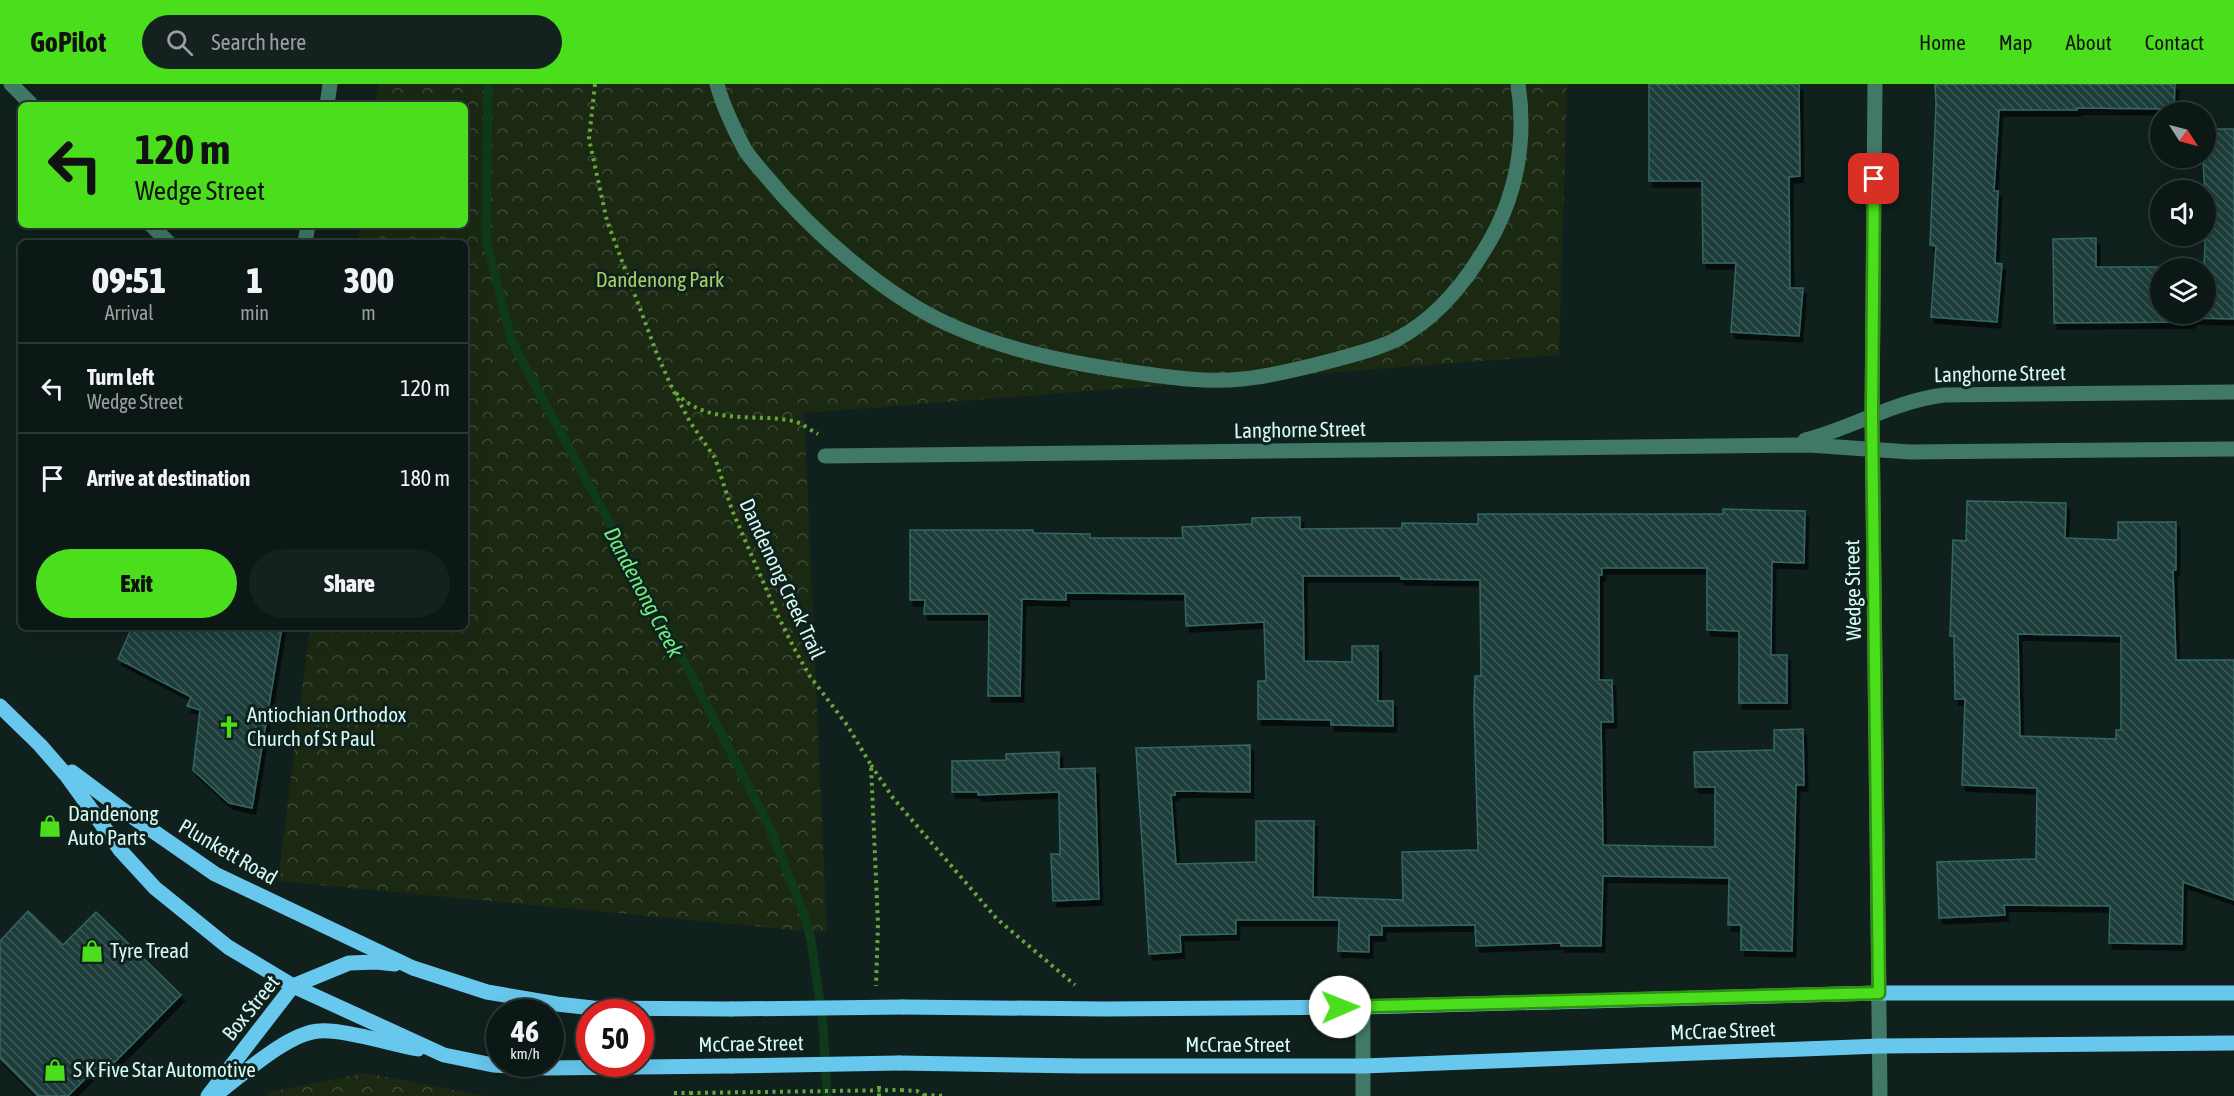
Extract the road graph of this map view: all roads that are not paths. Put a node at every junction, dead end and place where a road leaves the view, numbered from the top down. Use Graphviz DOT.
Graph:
graph roads {
  1 [pos="11,84"];
  2 [pos="330,84"];
  3 [pos="717,84"];
  4 [pos="1518,84"];
  5 [pos="1875,84"];
  6 [pos="29,102"];
  7 [pos="327,102"];
  8 [pos="154,228"];
  9 [pos="166,240"];
  10 [pos="2234,392"];
  11 [pos="1872,415"];
  12 [pos="1776,445"];
  13 [pos="1873,449"];
  14 [pos="2234,449"];
  15 [pos="825,456"];
  16 [pos="0,706"];
  17 [pos="40,745"];
  18 [pos="413,968"];
  19 [pos="293,986"];
  20 [pos="1879,993"];
  21 [pos="2234,993"];
  22 [pos="1364,1007"];
  23 [pos="2234,1043"];
  24 [pos="1880,1046"];
  25 [pos="444,1055"];
  26 [pos="1363,1066"];
  27 [pos="208,1096"];
  28 [pos="214,1096"];
  29 [pos="1363,1096"];
  30 [pos="1880,1096"];
  1 -- 6 [label="street"];
  2 -- 7 [label="street"];
  3 -- 4 [label="street"];
  5 -- 11 [label="street, Wedge Street"];
  8 -- 9 [label="street"];
  10 -- 11 [label="street, Langhorne Street"];
  11 -- 12 [label="street, Langhorne Street"];
  11 -- 13 [label="street, Wedge Street"];
  12 -- 13 [label="street, Langhorne Street"];
  12 -- 15 [label="street, Langhorne Street"];
  13 -- 14 [label="street, Langhorne Street"];
  13 -- 20 [label="street, Wedge Street"];
  16 -- 17 [label="main road, Plunkett Road"];
  17 -- 18 [label="main road, Plunkett Road"];
  17 -- 19 [label="main road, Plunkett Road"];
  18 -- 19 [label="main road, Box Street"];
  18 -- 22 [label="main road, McCrae Street, bridge"];
  19 -- 25 [label="main road, McCrae Street"];
  19 -- 27 [label="main road, Box Street"];
  20 -- 21 [label="main road, McCrae Street"];
  20 -- 22 [label="main road, McCrae Street"];
  20 -- 24 [label="street, Wedge Street"];
  22 -- 26 [label="street"];
  23 -- 24 [label="main road, McCrae Street"];
  24 -- 26 [label="main road, McCrae Street"];
  24 -- 30 [label="street, Wedge Street"];
  25 -- 26 [label="main road, McCrae Street, bridge"];
  25 -- 28 [label="main road, Box Street"];
  26 -- 29 [label="street"];
}
